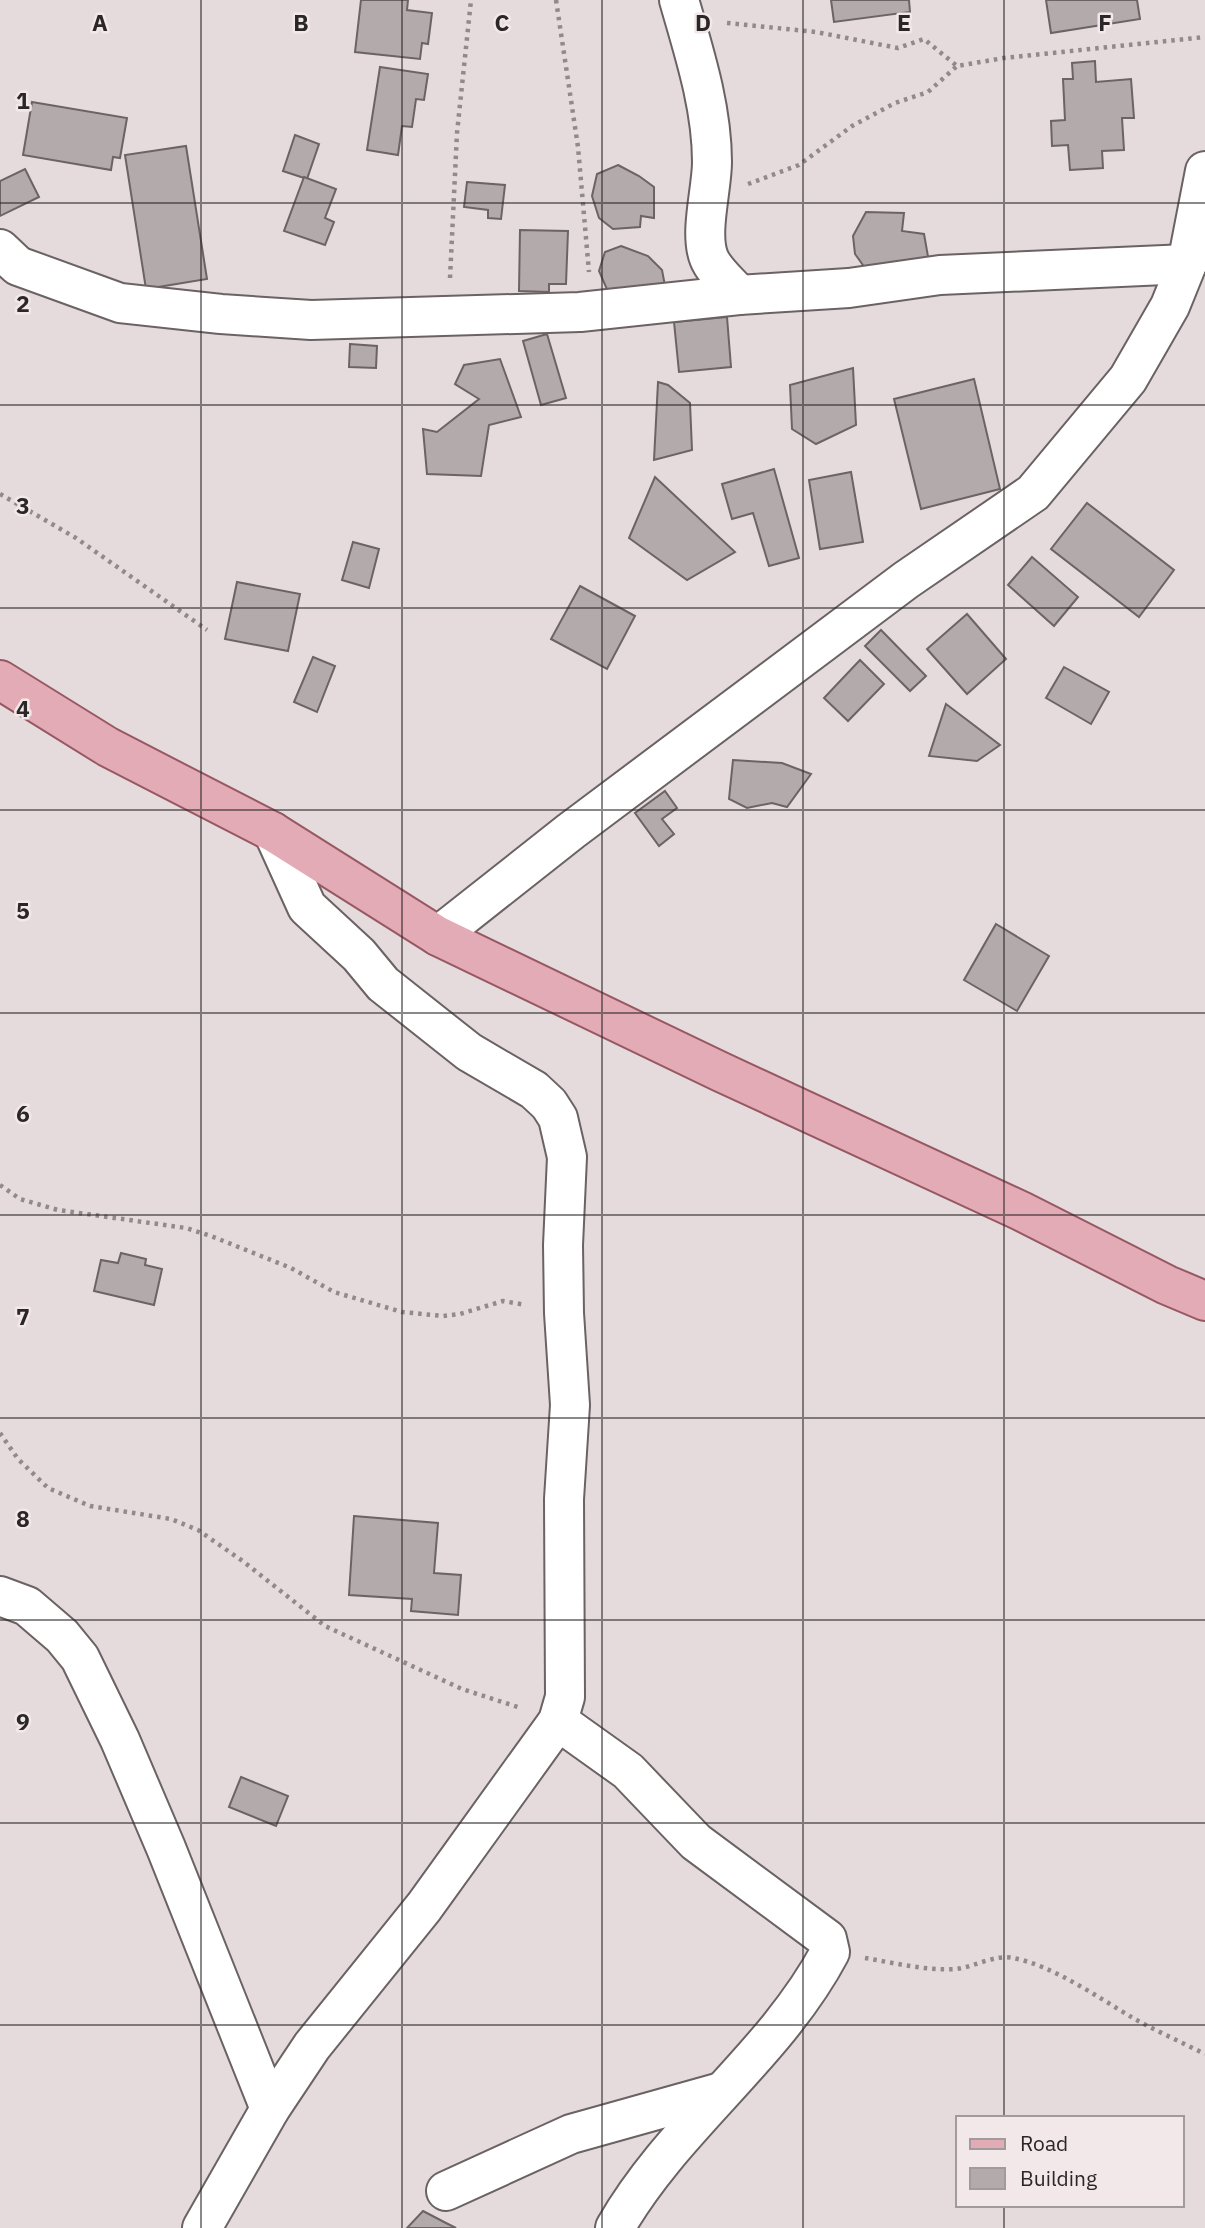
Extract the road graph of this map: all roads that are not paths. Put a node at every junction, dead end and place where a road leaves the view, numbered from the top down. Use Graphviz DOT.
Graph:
graph roads {
  1 [pos="683,15"];
  2 [pos="1205,171"];
  3 [pos="0,249"];
  4 [pos="1196,278"];
  5 [pos="739,295"];
  6 [pos="0,680"];
  7 [pos="273,832"];
  8 [pos="438,936"];
  9 [pos="1205,1301"];
  10 [pos="0,1596"];
  11 [pos="558,1721"];
  12 [pos="721,2092"];
  13 [pos="270,2109"];
  14 [pos="446,2191"];
  15 [pos="202,2228"];
  16 [pos="615,2228"];
  1 -- 5 [label="street"];
  2 -- 4 [label="street"];
  3 -- 5 [label="street"];
  4 -- 5 [label="street"];
  4 -- 8 [label="street"];
  6 -- 7 [label="main road"];
  7 -- 8 [label="main road"];
  7 -- 11 [label="street"];
  8 -- 9 [label="main road"];
  10 -- 13 [label="street"];
  11 -- 12 [label="street"];
  11 -- 13 [label="street"];
  12 -- 14 [label="street"];
  12 -- 16 [label="street"];
  13 -- 15 [label="street"];
}
